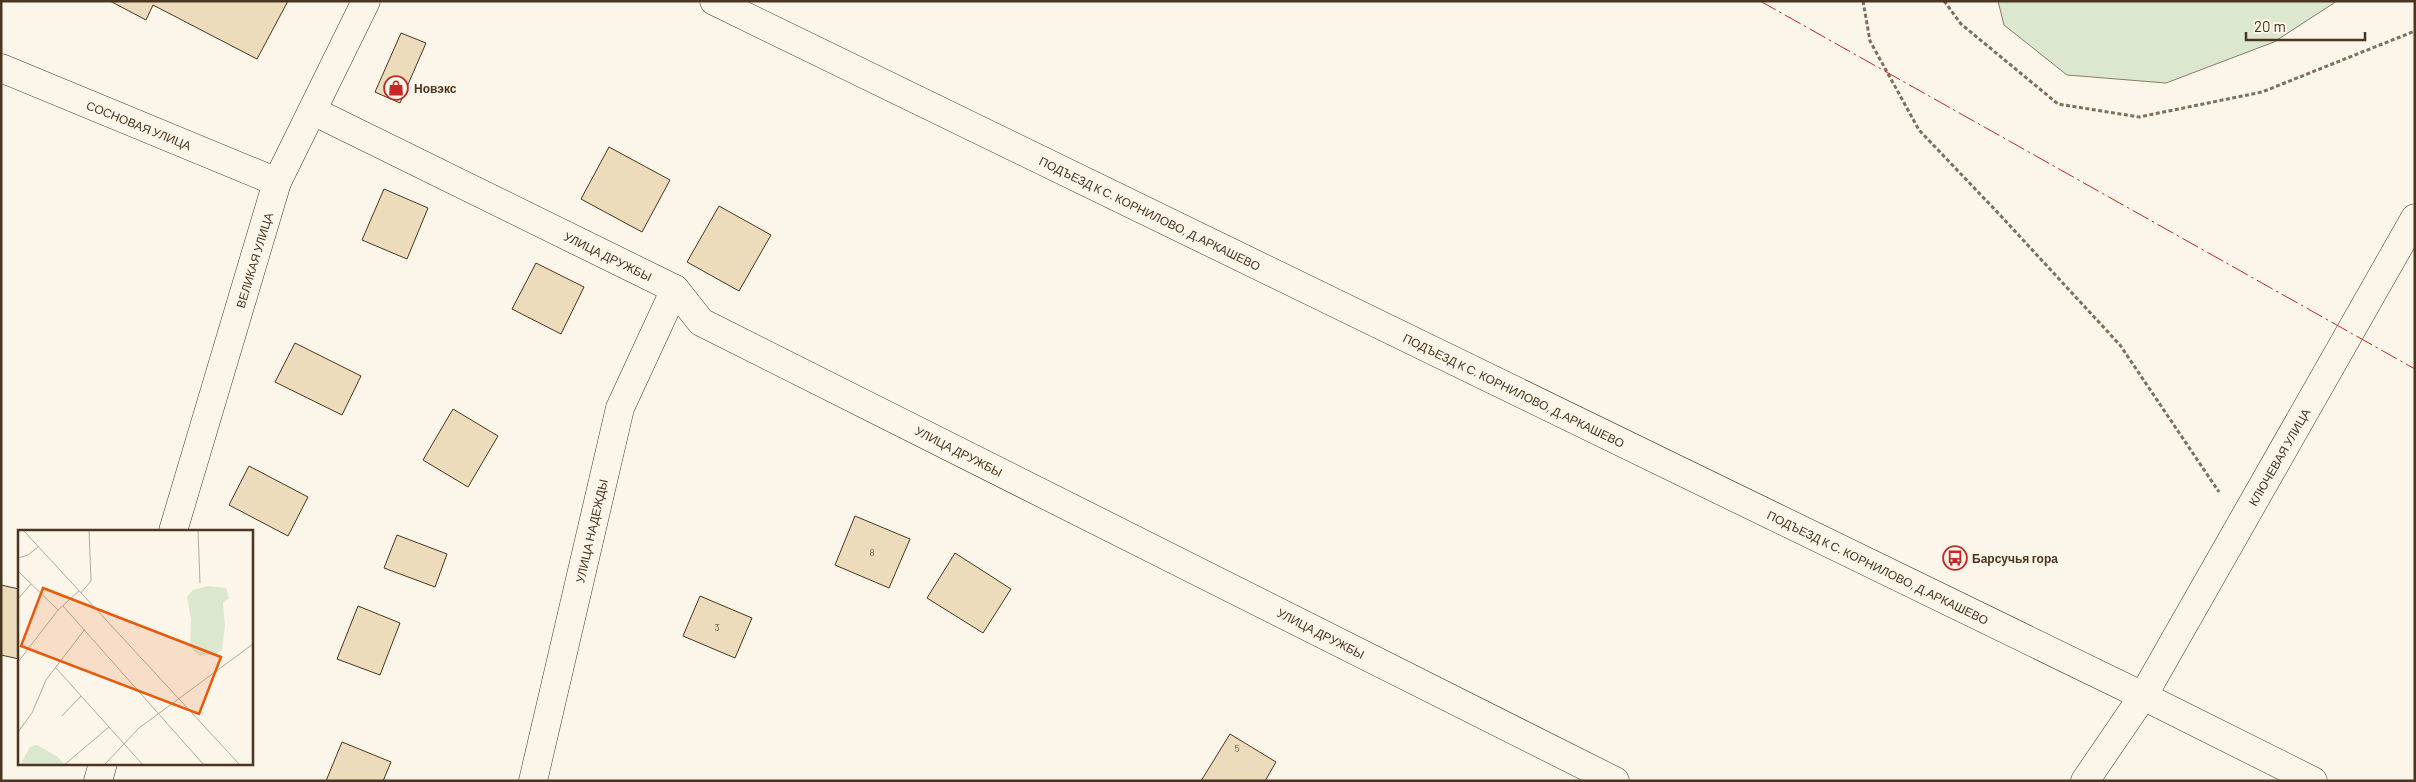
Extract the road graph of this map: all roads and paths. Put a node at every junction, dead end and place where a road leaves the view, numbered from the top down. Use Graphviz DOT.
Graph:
graph roads {
  1 [pos="366,1"];
  2 [pos="714,1"];
  3 [pos="1863,1"];
  4 [pos="1944,1"];
  5 [pos="2415,31"];
  6 [pos="1,68"];
  7 [pos="313,111"];
  8 [pos="278,182"];
  9 [pos="2415,218"];
  10 [pos="675,289"];
  11 [pos="2241,524"];
  12 [pos="173,530"];
  13 [pos="2143,696"];
  14 [pos="103,764"];
  15 [pos="98,781"];
  16 [pos="533,781"];
  17 [pos="1615,781"];
  18 [pos="2085,781"];
  19 [pos="2312,781"];
  1 -- 7 [label="street, ВЕЛИКАЯ УЛИЦА"];
  2 -- 13 [label="street, ПОДЪЕЗД К С. КОРНИЛОВО, Д.АРКАШЕВО"];
  3 -- 11 [label="path"];
  4 -- 5 [label="path"];
  6 -- 8 [label="street, СОСНОВАЯ УЛИЦА"];
  7 -- 8 [label="street, ВЕЛИКАЯ УЛИЦА"];
  7 -- 10 [label="street, УЛИЦА ДРУЖБЫ"];
  8 -- 12 [label="street, ВЕЛИКАЯ УЛИЦА"];
  9 -- 11 [label="street, КЛЮЧЕВАЯ УЛИЦА"];
  10 -- 16 [label="street, УЛИЦА НАДЕЖДЫ"];
  10 -- 17 [label="street, УЛИЦА ДРУЖБЫ"];
  11 -- 13 [label="street, КЛЮЧЕВАЯ УЛИЦА"];
  13 -- 18 [label="street, КЛЮЧЕВАЯ УЛИЦА"];
  13 -- 19 [label="street, ПОДЪЕЗД К С. КОРНИЛОВО, Д.АРКАШЕВО"];
  14 -- 15 [label="street"];
}
